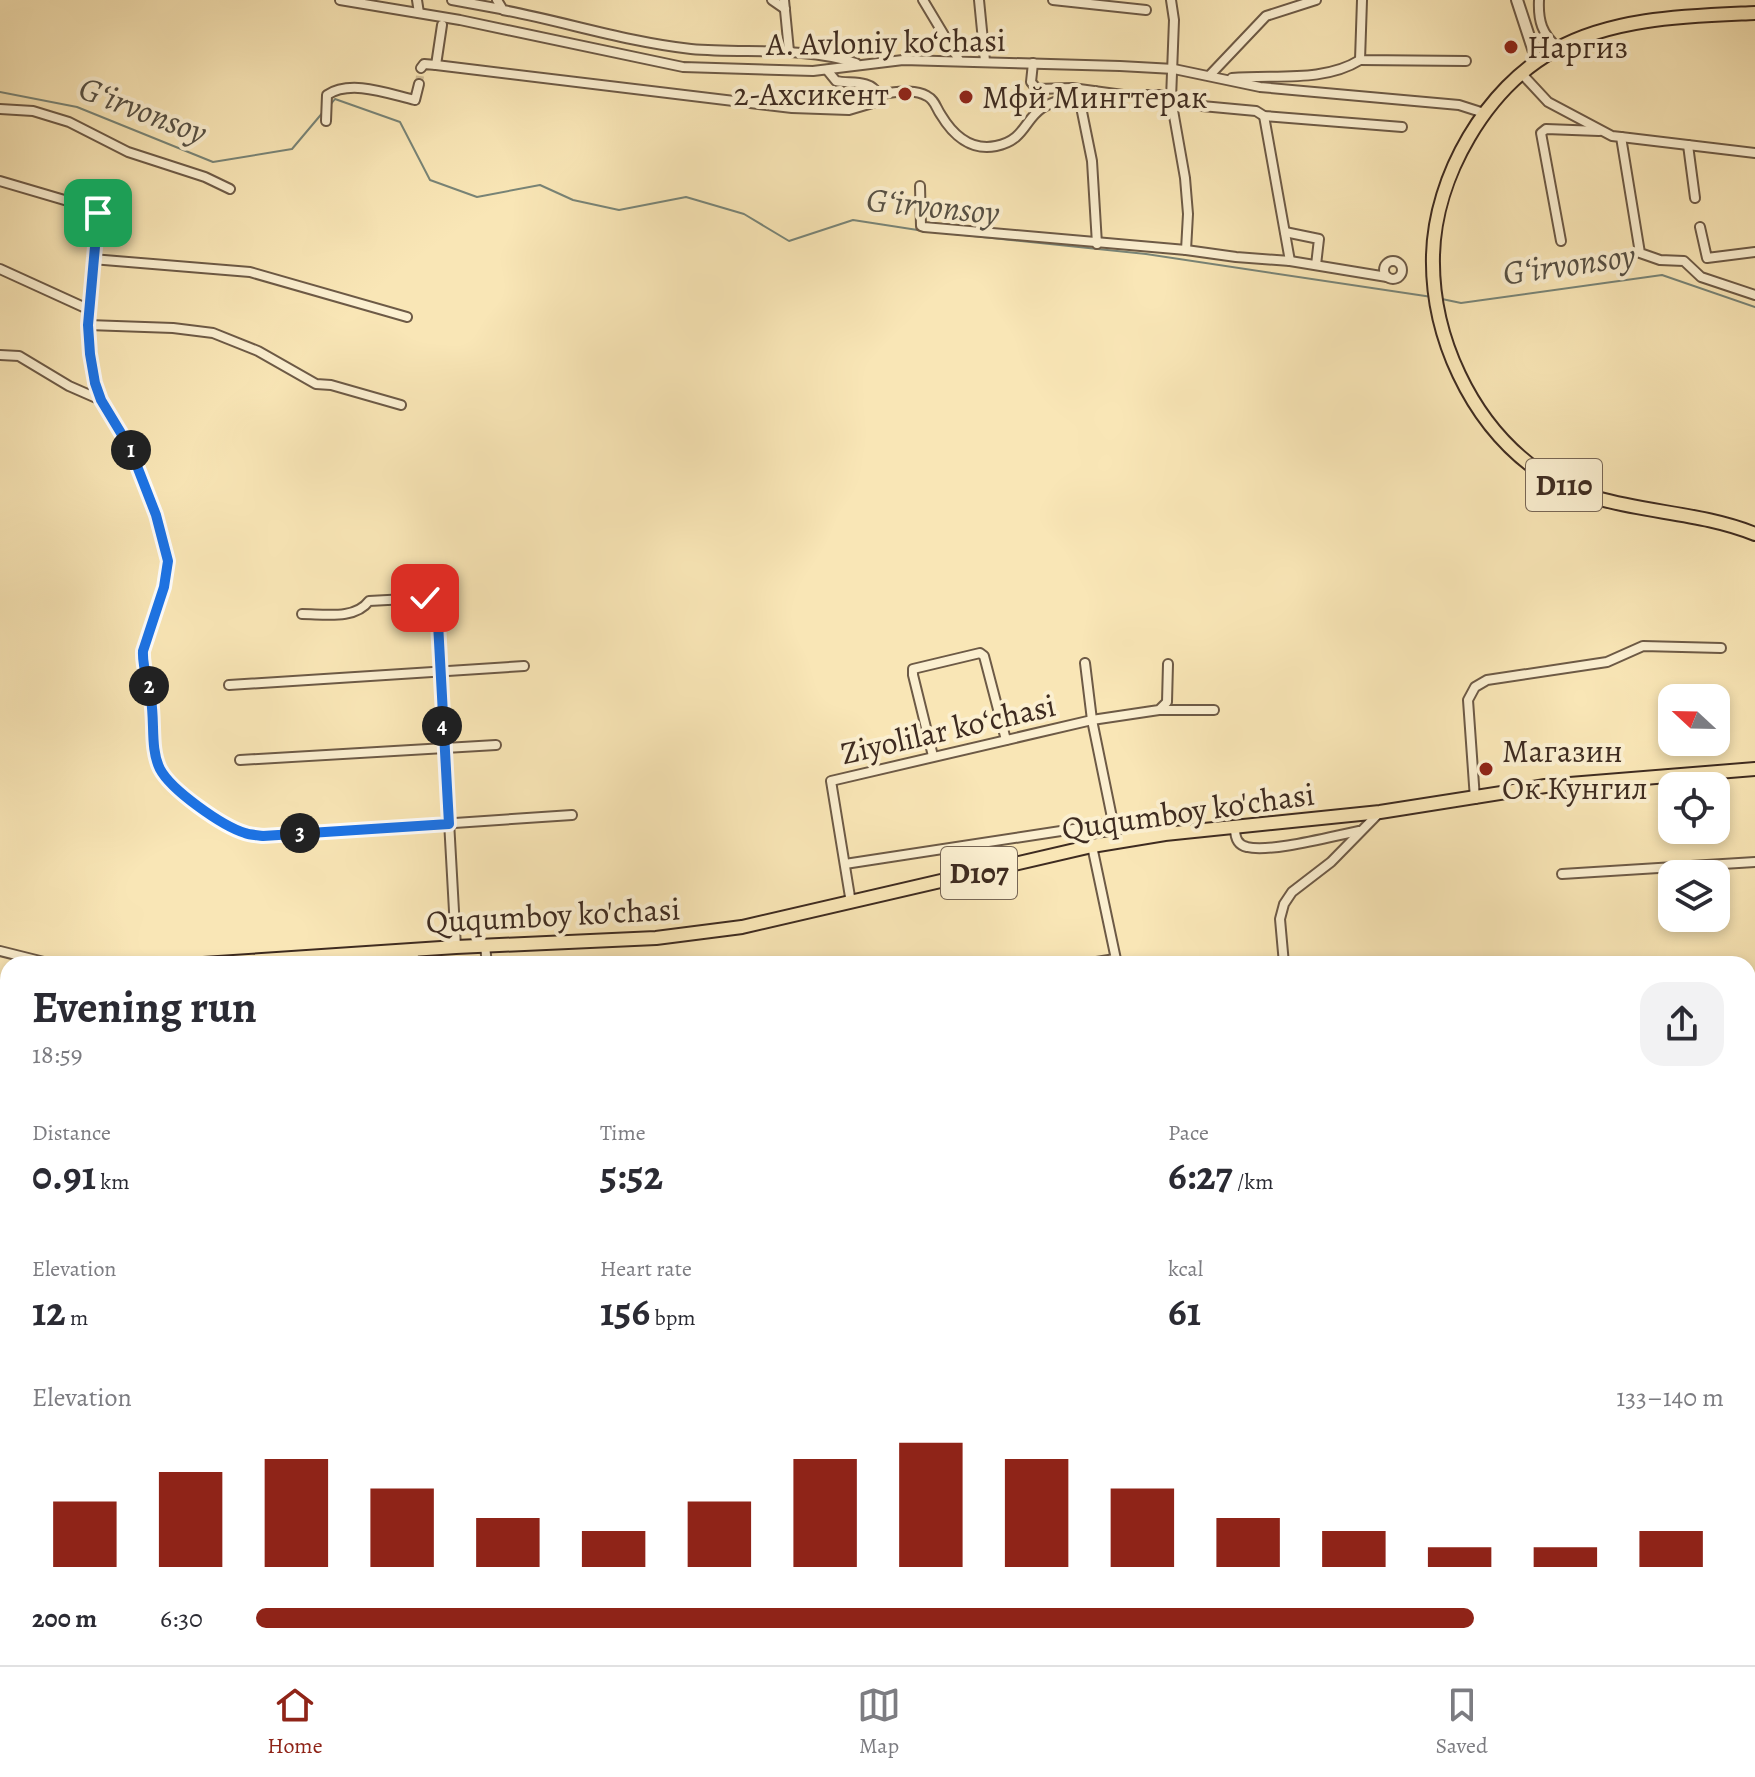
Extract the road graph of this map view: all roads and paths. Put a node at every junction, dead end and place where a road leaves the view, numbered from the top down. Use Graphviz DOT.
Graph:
graph roads {
  1 [pos="340,0"];
  2 [pos="417,0"];
  3 [pos="452,0"];
  4 [pos="497,0"];
  5 [pos="772,0"];
  6 [pos="923,0"];
  7 [pos="979,0"];
  8 [pos="1042,0"];
  9 [pos="1053,0"];
  10 [pos="1171,0"];
  11 [pos="1316,0"];
  12 [pos="1362,0"];
  13 [pos="1517,0"];
  14 [pos="1539,0"];
  15 [pos="784,4"];
  16 [pos="501,9"];
  17 [pos="1146,10"];
  18 [pos="419,13"];
  19 [pos="1755,13"];
  20 [pos="442,25"];
  21 [pos="1558,48"];
  22 [pos="789,51"];
  23 [pos="959,60"];
  24 [pos="1360,60"];
  25 [pos="985,61"];
  26 [pos="1466,61"];
  27 [pos="1537,61"];
  28 [pos="1033,63"];
  29 [pos="860,64"];
  30 [pos="436,65"];
  31 [pos="421,68"];
  32 [pos="1174,69"];
  33 [pos="827,70"];
  34 [pos="1522,74"];
  35 [pos="1210,75"];
  36 [pos="1223,79"];
  37 [pos="419,84"];
  38 [pos="1095,91"];
  39 [pos="878,94"];
  40 [pos="1079,97"];
  41 [pos="1171,99"];
  42 [pos="0,109"];
  43 [pos="1484,113"];
  44 [pos="1264,116"];
  45 [pos="326,121"];
  46 [pos="1402,127"];
  47 [pos="1604,131"];
  48 [pos="1621,137"];
  49 [pos="1688,145"];
  50 [pos="1755,153"];
  51 [pos="0,181"];
  52 [pos="920,186"];
  53 [pos="230,189"];
  54 [pos="1695,198"];
  55 [pos="1700,227"];
  56 [pos="1285,232"];
  57 [pos="1561,241"];
  58 [pos="1097,244"];
  59 [pos="1186,250"];
  60 [pos="1755,252"];
  61 [pos="92,259"];
  62 [pos="1290,261"];
  63 [pos="1316,265"];
  64 [pos="0,269"];
  65 [pos="1387,277"];
  66 [pos="1755,295"];
  67 [pos="90,310"];
  68 [pos="407,317"];
  69 [pos="88,325"];
  70 [pos="0,355"];
  71 [pos="101,400"];
  72 [pos="401,405"];
  73 [pos="1755,534"];
  74 [pos="302,614"];
  75 [pos="1721,648"];
  76 [pos="1085,663"];
  77 [pos="1168,664"];
  78 [pos="524,666"];
  79 [pos="439,671"];
  80 [pos="229,685"];
  81 [pos="1159,710"];
  82 [pos="1214,710"];
  83 [pos="1092,720"];
  84 [pos="1006,740"];
  85 [pos="496,745"];
  86 [pos="444,748"];
  87 [pos="933,756"];
  88 [pos="240,760"];
  89 [pos="1755,769"];
  90 [pos="1475,799"];
  91 [pos="1380,812"];
  92 [pos="572,815"];
  93 [pos="1113,823"];
  94 [pos="449,824"];
  95 [pos="1235,828"];
  96 [pos="1359,831"];
  97 [pos="1117,842"];
  98 [pos="1092,846"];
  99 [pos="1755,862"];
  100 [pos="845,864"];
  101 [pos="1562,874"];
  102 [pos="851,903"];
  103 [pos="485,946"];
  104 [pos="456,947"];
  105 [pos="413,950"];
  106 [pos="0,951"];
  107 [pos="20,956"];
  108 [pos="359,956"];
  109 [pos="414,956"];
  110 [pos="486,956"];
  111 [pos="1115,956"];
  112 [pos="1283,956"];
  1 -- 18 [label="street, A. Avloniy ko‘chasi"];
  2 -- 18 [label="street"];
  3 -- 16 [label="street"];
  4 -- 16 [label="street"];
  5 -- 15 [label="street"];
  6 -- 23 [label="street"];
  7 -- 25 [label="street"];
  8 -- 9 [label="street"];
  9 -- 17 [label="street"];
  10 -- 32 [label="street"];
  11 -- 35 [label="street"];
  12 -- 24 [label="street"];
  13 -- 27 [label="street"];
  14 -- 21 [label="street"];
  15 -- 22 [label="street"];
  16 -- 22 [label="street"];
  18 -- 33 [label="street, A. Avloniy ko‘chasi"];
  19 -- 21 [label="main road, D110"];
  20 -- 30 [label="street"];
  21 -- 27 [label="main road, D110"];
  22 -- 29 [label="street"];
  23 -- 25 [label="street, A. Avloniy ko‘chasi"];
  23 -- 29 [label="street, A. Avloniy ko‘chasi"];
  24 -- 26 [label="street"];
  24 -- 36 [label="street"];
  25 -- 28 [label="street, A. Avloniy ko‘chasi"];
  27 -- 34 [label="main road, D110"];
  28 -- 32 [label="street, A. Avloniy ko‘chasi"];
  28 -- 38 [label="street"];
  29 -- 33 [label="street, A. Avloniy ko‘chasi"];
  30 -- 31 [label="street"];
  30 -- 39 [label="street"];
  32 -- 35 [label="street, A. Avloniy ko‘chasi"];
  32 -- 41 [label="street"];
  33 -- 39 [label="street"];
  34 -- 43 [label="main road, D110"];
  34 -- 47 [label="street"];
  35 -- 36 [label="street, A. Avloniy ko‘chasi"];
  36 -- 43 [label="street, A. Avloniy ko‘chasi"];
  37 -- 45 [label="street"];
  38 -- 40 [label="street"];
  38 -- 41 [label="street"];
  39 -- 40 [label="street"];
  40 -- 58 [label="street"];
  41 -- 44 [label="street"];
  41 -- 59 [label="street"];
  42 -- 53 [label="street"];
  43 -- 73 [label="main road, D110"];
  44 -- 46 [label="street"];
  44 -- 56 [label="street"];
  47 -- 48 [label="street"];
  47 -- 57 [label="street"];
  48 -- 49 [label="street"];
  48 -- 66 [label="street"];
  49 -- 50 [label="street"];
  49 -- 54 [label="street"];
  51 -- 61 [label="street"];
  52 -- 58 [label="street"];
  55 -- 60 [label="street"];
  56 -- 62 [label="street"];
  56 -- 63 [label="street"];
  58 -- 59 [label="street"];
  59 -- 62 [label="street"];
  61 -- 67 [label="street"];
  61 -- 68 [label="street"];
  62 -- 63 [label="street"];
  63 -- 65 [label="street"];
  64 -- 67 [label="street"];
  67 -- 69 [label="street"];
  69 -- 71 [label="street"];
  69 -- 72 [label="street"];
  70 -- 71 [label="street"];
  71 -- 94 [label="street"];
  74 -- 79 [label="street"];
  75 -- 90 [label="street"];
  76 -- 83 [label="street"];
  77 -- 81 [label="street"];
  78 -- 79 [label="street"];
  79 -- 80 [label="street"];
  79 -- 86 [label="street"];
  81 -- 82 [label="street, Ziyolilar koʻchasi"];
  81 -- 83 [label="street, Ziyolilar koʻchasi"];
  83 -- 84 [label="street, Ziyolilar koʻchasi"];
  83 -- 93 [label="street"];
  84 -- 87 [label="street, Ziyolilar koʻchasi"];
  84 -- 87 [label="street"];
  85 -- 86 [label="street"];
  86 -- 88 [label="street"];
  86 -- 94 [label="street"];
  87 -- 100 [label="street, Ziyolilar koʻchasi"];
  89 -- 90 [label="main road, Ququmboy ko'chasi / D107"];
  90 -- 91 [label="main road, Ququmboy ko'chasi / D107"];
  91 -- 95 [label="main road, Ququmboy ko'chasi / D107"];
  91 -- 96 [label="street"];
  92 -- 94 [label="street"];
  93 -- 97 [label="street"];
  93 -- 100 [label="street"];
  94 -- 104 [label="street"];
  95 -- 96 [label="street"];
  95 -- 97 [label="main road, Ququmboy ko'chasi / D107"];
  96 -- 112 [label="street"];
  97 -- 98 [label="main road, Ququmboy ko'chasi / D107"];
  98 -- 102 [label="main road, Ququmboy ko'chasi / D107"];
  98 -- 111 [label="street"];
  99 -- 101 [label="street"];
  100 -- 102 [label="street"];
  102 -- 103 [label="main road, Ququmboy ko'chasi / D107"];
  103 -- 104 [label="main road, Ququmboy ko'chasi / D107"];
  103 -- 110 [label="street"];
  104 -- 105 [label="main road, Ququmboy ko'chasi / D107"];
  105 -- 108 [label="main road, Ququmboy ko'chasi / D107"];
  105 -- 109 [label="street"];
  106 -- 107 [label="street"];
}
